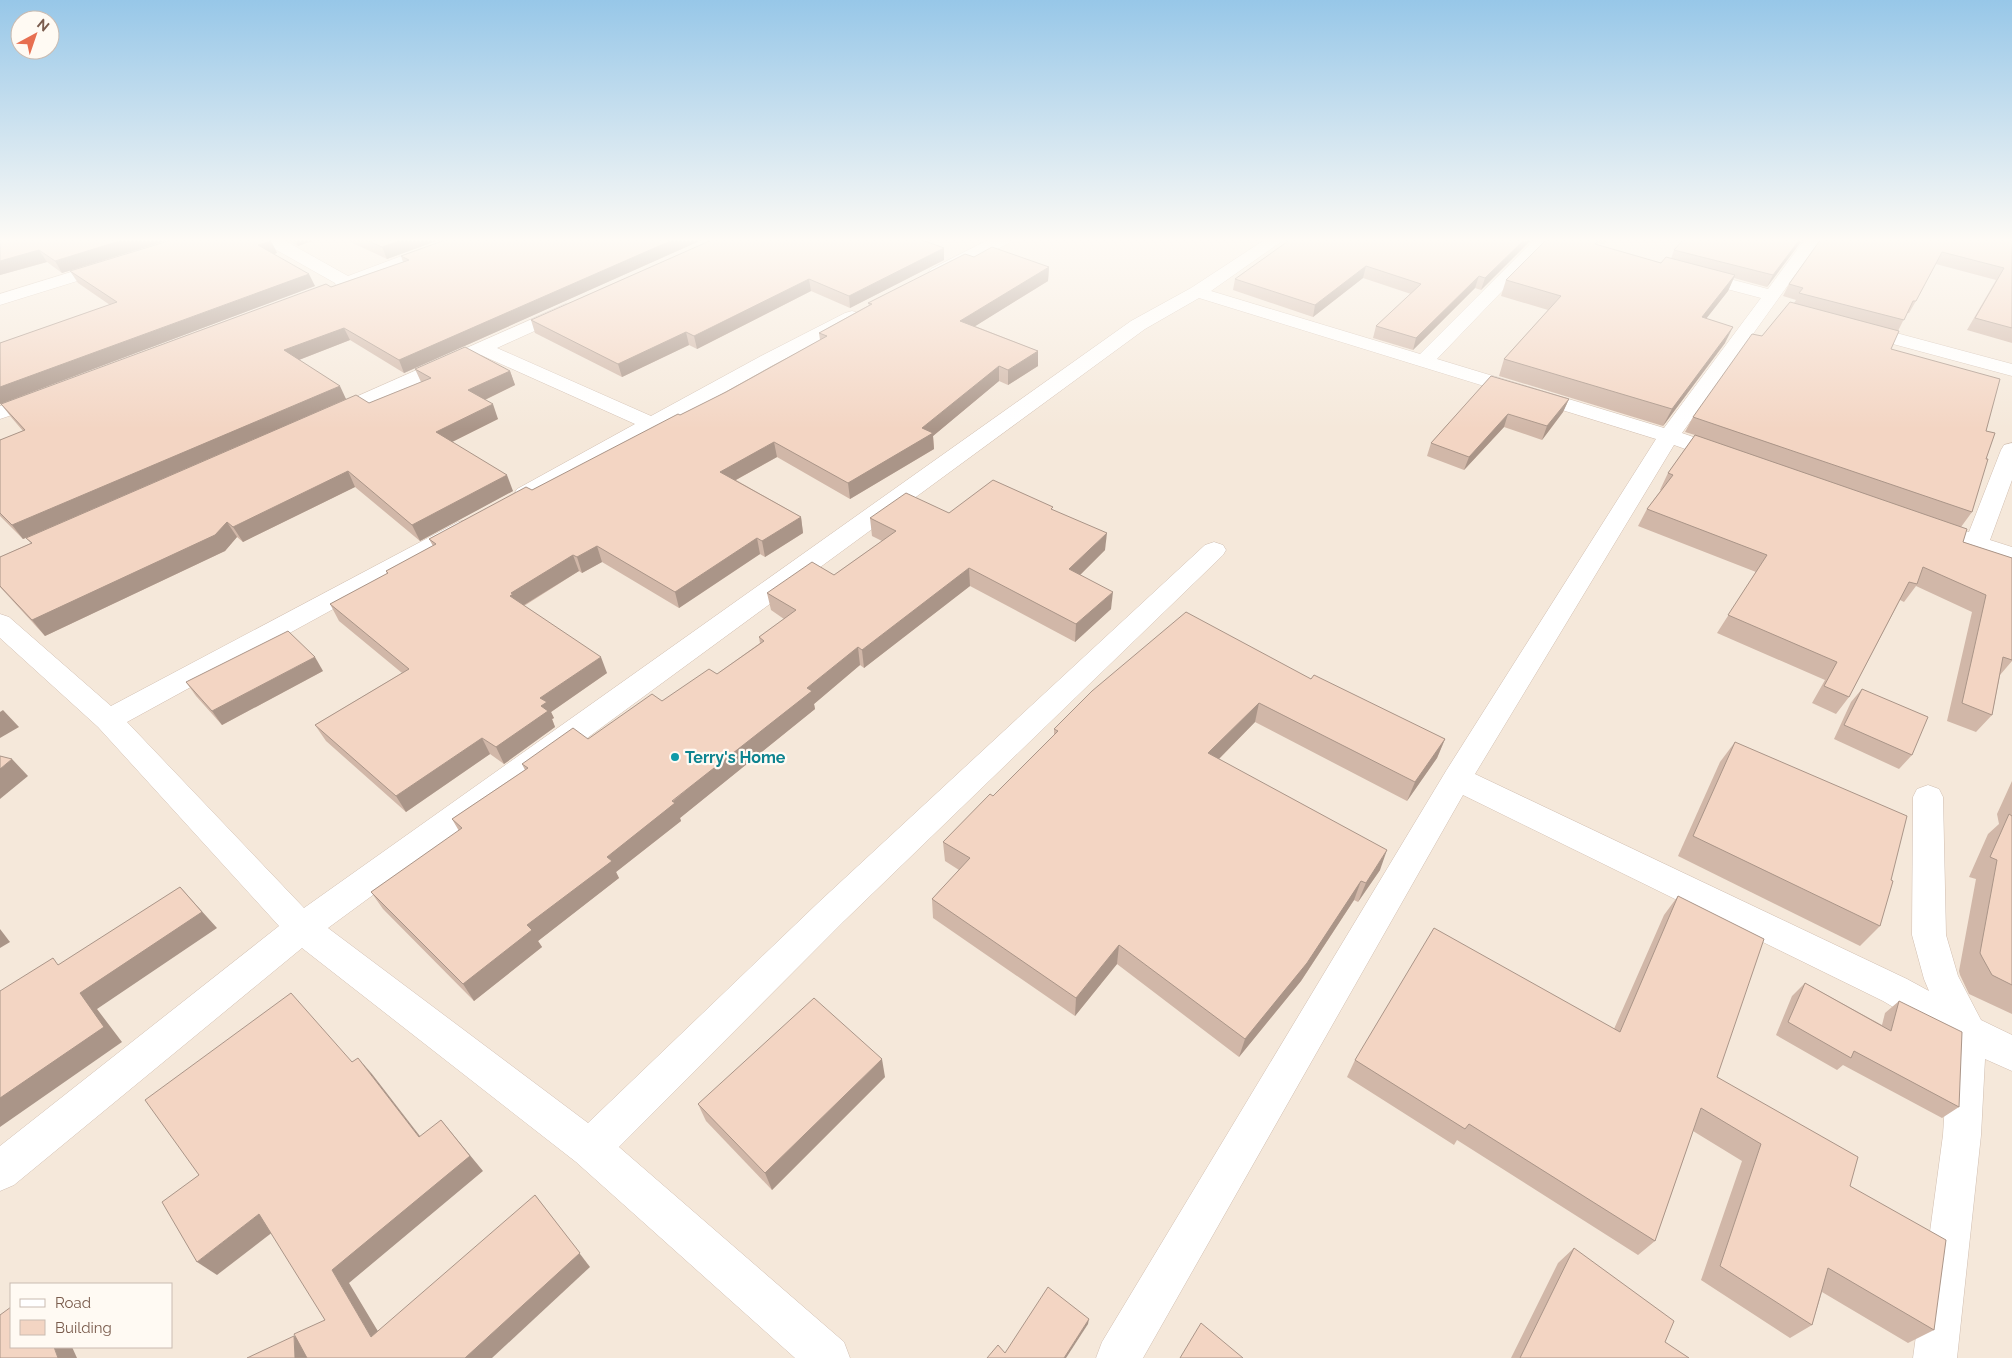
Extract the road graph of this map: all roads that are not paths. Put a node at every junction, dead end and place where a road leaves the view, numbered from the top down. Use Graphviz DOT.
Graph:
graph roads {
  1 [pos="1179,302"];
  2 [pos="1231,302"];
  3 [pos="1482,302"];
  4 [pos="1774,303"];
  5 [pos="580,304"];
  6 [pos="872,306"];
  7 [pos="1842,325"];
  8 [pos="481,348"];
  9 [pos="1424,361"];
  10 [pos="2012,370"];
  11 [pos="59,392"];
  12 [pos="0,413"];
  13 [pos="310,424"];
  14 [pos="652,424"];
  15 [pos="1669,436"];
  16 [pos="2012,450"];
  17 [pos="1744,462"];
  18 [pos="1911,520"];
  19 [pos="1977,543"];
  20 [pos="1214,550"];
  21 [pos="2012,556"];
  22 [pos="0,622"];
  23 [pos="108,720"];
  24 [pos="1457,779"];
  25 [pos="1928,797"];
  26 [pos="302,928"];
  27 [pos="1968,1032"];
  28 [pos="2012,1054"];
  29 [pos="590,1148"];
  30 [pos="0,1171"];
  31 [pos="828,1358"];
  32 [pos="1118,1358"];
  33 [pos="1935,1358"];
  1 -- 26 [label="street"];
  2 -- 9 [label="street"];
  3 -- 9 [label="street"];
  4 -- 15 [label="street"];
  5 -- 8 [label="street"];
  6 -- 14 [label="street"];
  7 -- 10 [label="street"];
  8 -- 13 [label="street"];
  8 -- 14 [label="street"];
  9 -- 15 [label="street"];
  11 -- 12 [label="street"];
  14 -- 23 [label="street"];
  15 -- 17 [label="street"];
  15 -- 24 [label="street"];
  16 -- 19 [label="street"];
  18 -- 19 [label="street"];
  19 -- 21 [label="street"];
  20 -- 29 [label="street"];
  22 -- 23 [label="street"];
  23 -- 26 [label="street"];
  24 -- 27 [label="street"];
  24 -- 32 [label="street"];
  25 -- 27 [label="street"];
  26 -- 29 [label="street"];
  26 -- 30 [label="street"];
  27 -- 28 [label="street"];
  27 -- 33 [label="street"];
  29 -- 31 [label="street"];
}
